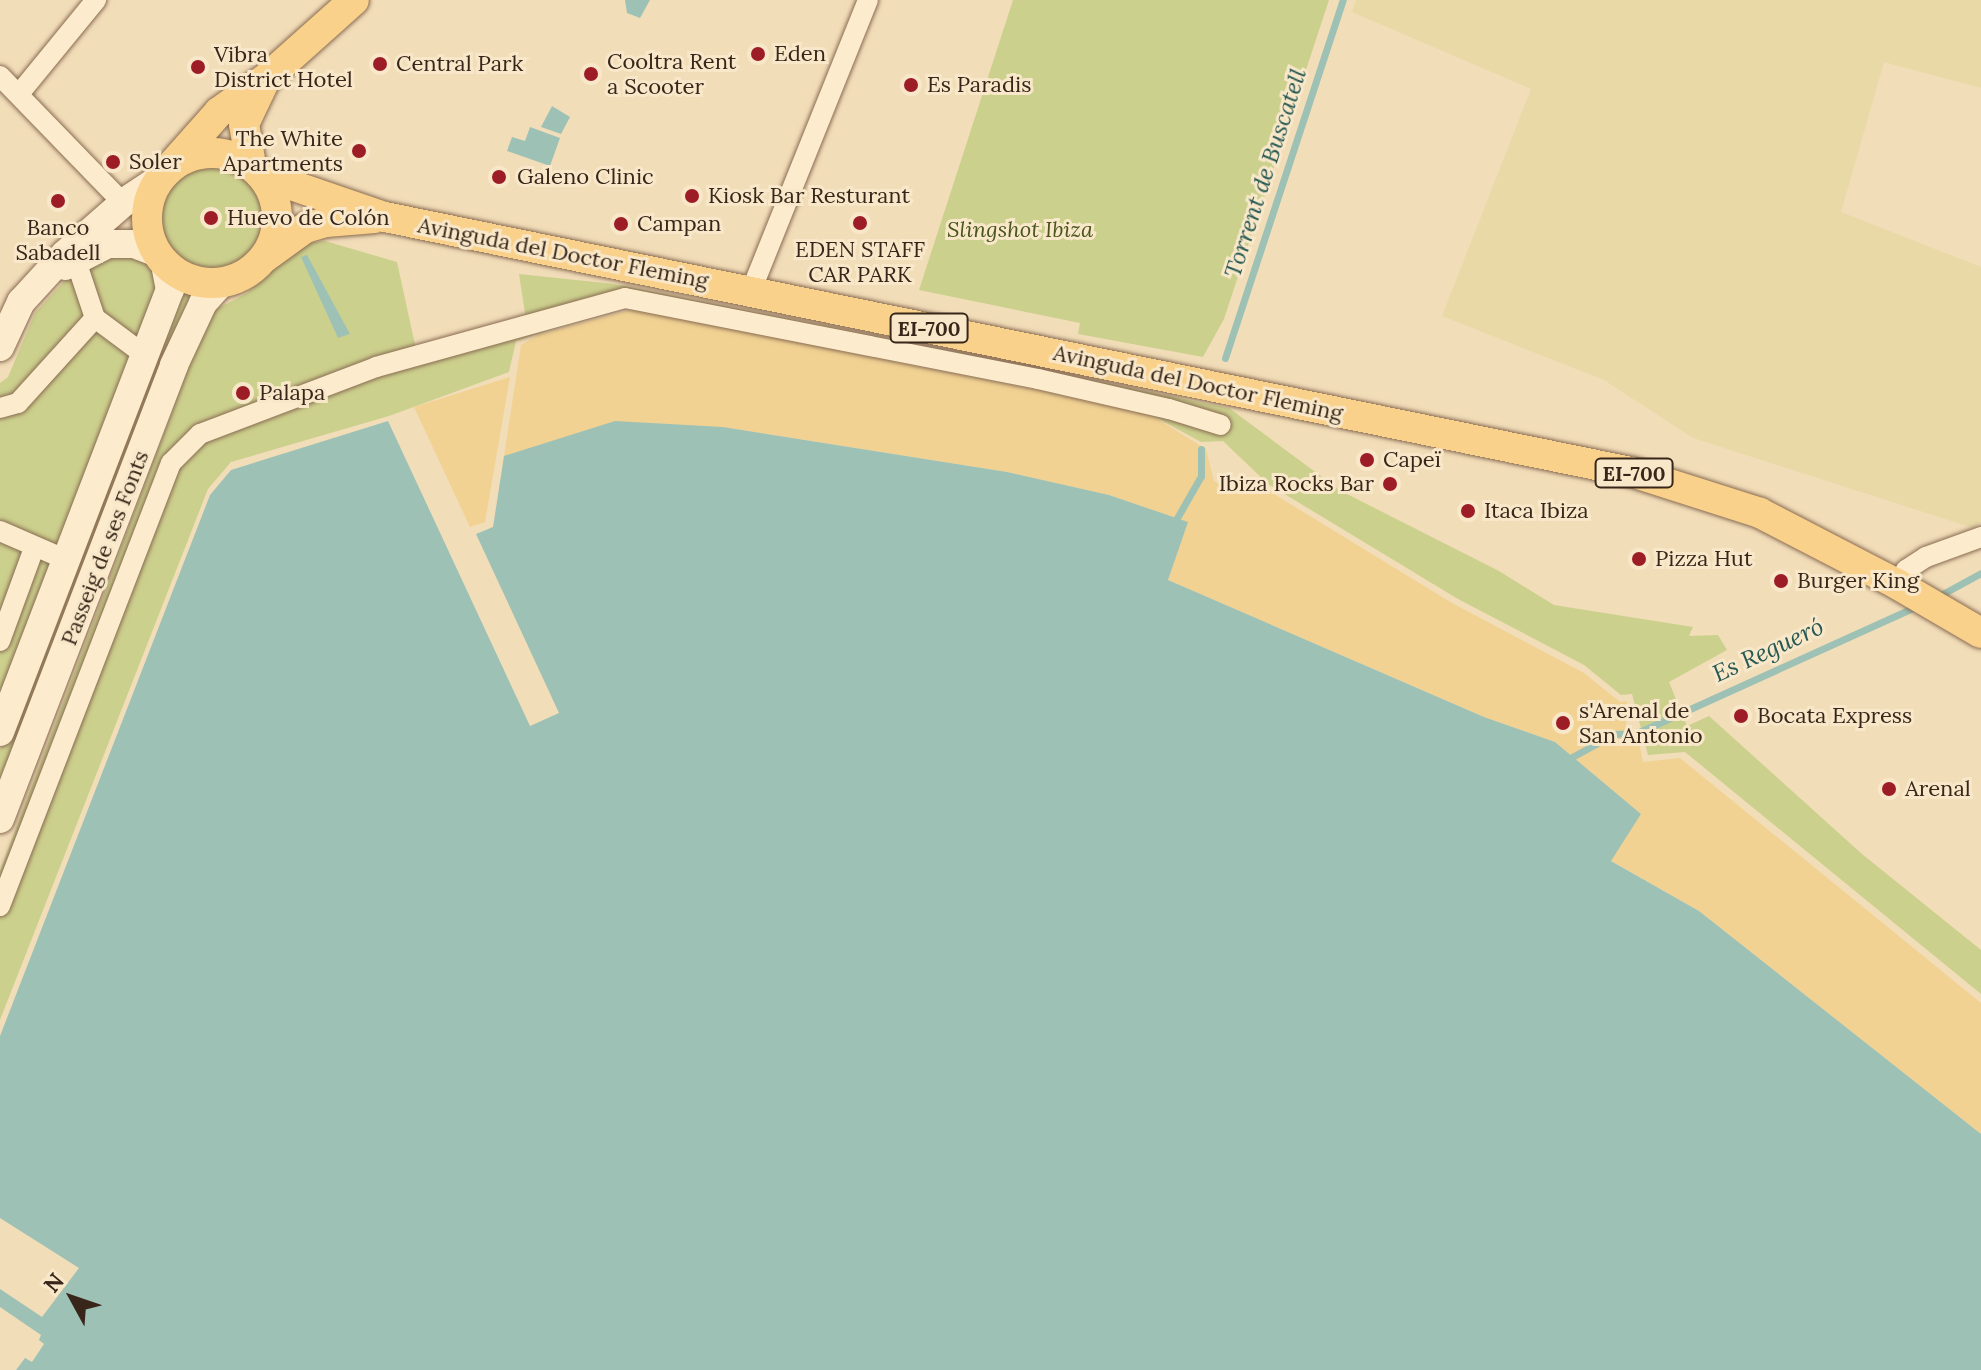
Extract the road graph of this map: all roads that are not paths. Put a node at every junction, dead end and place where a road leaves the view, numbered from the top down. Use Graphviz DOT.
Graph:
graph roads {
  1 [pos="96,0"];
  2 [pos="354,0"];
  3 [pos="868,0"];
  4 [pos="0,76"];
  5 [pos="268,77"];
  6 [pos="19,94"];
  7 [pos="257,170"];
  8 [pos="165,173"];
  9 [pos="123,203"];
  10 [pos="385,217"];
  11 [pos="265,257"];
  12 [pos="161,258"];
  13 [pos="79,270"];
  14 [pos="44,278"];
  15 [pos="221,283"];
  16 [pos="751,291"];
  17 [pos="95,318"];
  18 [pos="0,347"];
  19 [pos="142,353"];
  20 [pos="0,408"];
  21 [pos="1221,425"];
  22 [pos="0,531"];
  23 [pos="1981,537"];
  24 [pos="34,548"];
  25 [pos="60,557"];
  26 [pos="1906,589"];
  27 [pos="1981,633"];
  28 [pos="0,641"];
  29 [pos="0,732"];
  30 [pos="0,819"];
  31 [pos="0,906"];
  1 -- 6 [label="street"];
  2 -- 5 [label="main road"];
  3 -- 16 [label="street"];
  4 -- 6 [label="street"];
  5 -- 7 [label="main road"];
  5 -- 8 [label="main road"];
  6 -- 9 [label="street"];
  7 -- 8 [label="main road"];
  7 -- 10 [label="main road, Avinguda del Doctor Fleming / EI-700"];
  7 -- 11 [label="main road"];
  8 -- 9 [label="street"];
  8 -- 12 [label="main road"];
  9 -- 14 [label="street"];
  10 -- 11 [label="main road, Avinguda del Doctor Fleming / EI-700"];
  10 -- 16 [label="main road, Avinguda del Doctor Fleming / EI-700"];
  11 -- 15 [label="main road"];
  12 -- 14 [label="street"];
  12 -- 15 [label="main road"];
  12 -- 29 [label="street, Passeig de ses Fonts"];
  13 -- 17 [label="street"];
  14 -- 18 [label="street"];
  15 -- 30 [label="street, Passeig de ses Fonts"];
  16 -- 26 [label="main road, Avinguda del Doctor Fleming / EI-700"];
  17 -- 19 [label="street"];
  17 -- 20 [label="street"];
  21 -- 31 [label="street"];
  22 -- 24 [label="street"];
  23 -- 26 [label="street"];
  24 -- 25 [label="street"];
  24 -- 28 [label="street"];
  26 -- 27 [label="main road, Avinguda del Doctor Fleming / EI-700"];
}
